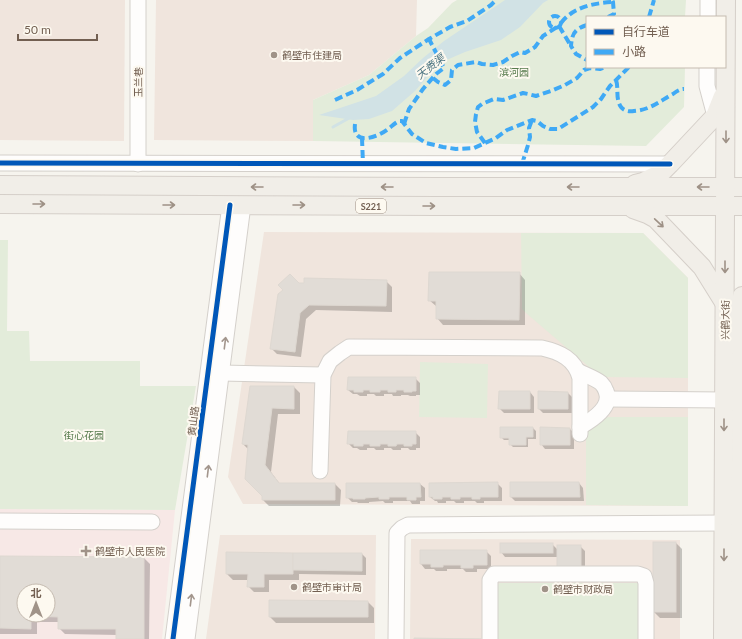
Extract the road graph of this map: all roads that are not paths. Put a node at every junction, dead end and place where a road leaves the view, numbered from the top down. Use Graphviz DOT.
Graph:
graph roads {
  1 [pos="138,0"];
  2 [pos="708,0"];
  3 [pos="726,0"];
  4 [pos="708,16"];
  5 [pos="707,68"];
  6 [pos="726,90"];
  7 [pos="715,116"];
  8 [pos="0,163"];
  9 [pos="138,164"];
  10 [pos="670,164"];
  11 [pos="0,185"];
  12 [pos="622,187"];
  13 [pos="734,187"];
  14 [pos="0,204"];
  15 [pos="237,205"];
  16 [pos="624,206"];
  17 [pos="734,206"];
  18 [pos="742,296"];
  19 [pos="736,304"];
  20 [pos="578,371"];
  21 [pos="221,374"];
  22 [pos="323,374"];
  23 [pos="608,399"];
  24 [pos="724,400"];
  25 [pos="320,471"];
  26 [pos="0,521"];
  27 [pos="152,522"];
  28 [pos="736,524"];
  29 [pos="173,639"];
  30 [pos="186,639"];
  31 [pos="396,639"];
  32 [pos="490,639"];
  33 [pos="646,639"];
  34 [pos="723,639"];
  35 [pos="740,639"];
  1 -- 9 [label="street, 玉兰巷"];
  2 -- 4 [label="street"];
  3 -- 6 [label="main road, 兴鹤大街"];
  5 -- 7 [label="street"];
  6 -- 7 [label="main road"];
  6 -- 13 [label="main road, 兴鹤大街, one-way"];
  7 -- 10 [label="main road"];
  8 -- 9 [label="street"];
  9 -- 10 [label="street"];
  10 -- 12 [label="main road"];
  12 -- 11 [label="main road, S221, one-way"];
  13 -- 12 [label="main road, S221, one-way"];
  13 -- 17 [label="main road, 兴鹤大街"];
  14 -- 15 [label="main road, S221, one-way"];
  15 -- 16 [label="main road, S221, one-way"];
  21 -- 15 [label="street, one-way"];
  15 -- 29 [label="street, 黄山路"];
  16 -- 17 [label="main road, S221"];
  16 -- 19 [label="main road, one-way"];
  17 -- 19 [label="main road, 兴鹤大街, one-way"];
  18 -- 19 [label="main road, 兴鹤大街"];
  19 -- 24 [label="main road, 兴鹤大街"];
  19 -- 28 [label="main road, 兴鹤大街"];
  20 -- 22 [label="street"];
  20 -- 23 [label="street"];
  20 -- 23 [label="street"];
  21 -- 22 [label="street"];
  30 -- 21 [label="street, one-way"];
  22 -- 25 [label="street"];
  23 -- 24 [label="street"];
  24 -- 28 [label="main road, 兴鹤大街, one-way"];
  26 -- 27 [label="street"];
  28 -- 31 [label="street"];
  28 -- 34 [label="main road, 兴鹤大街, one-way"];
  28 -- 35 [label="main road, 兴鹤大街"];
  32 -- 33 [label="street"];
}
